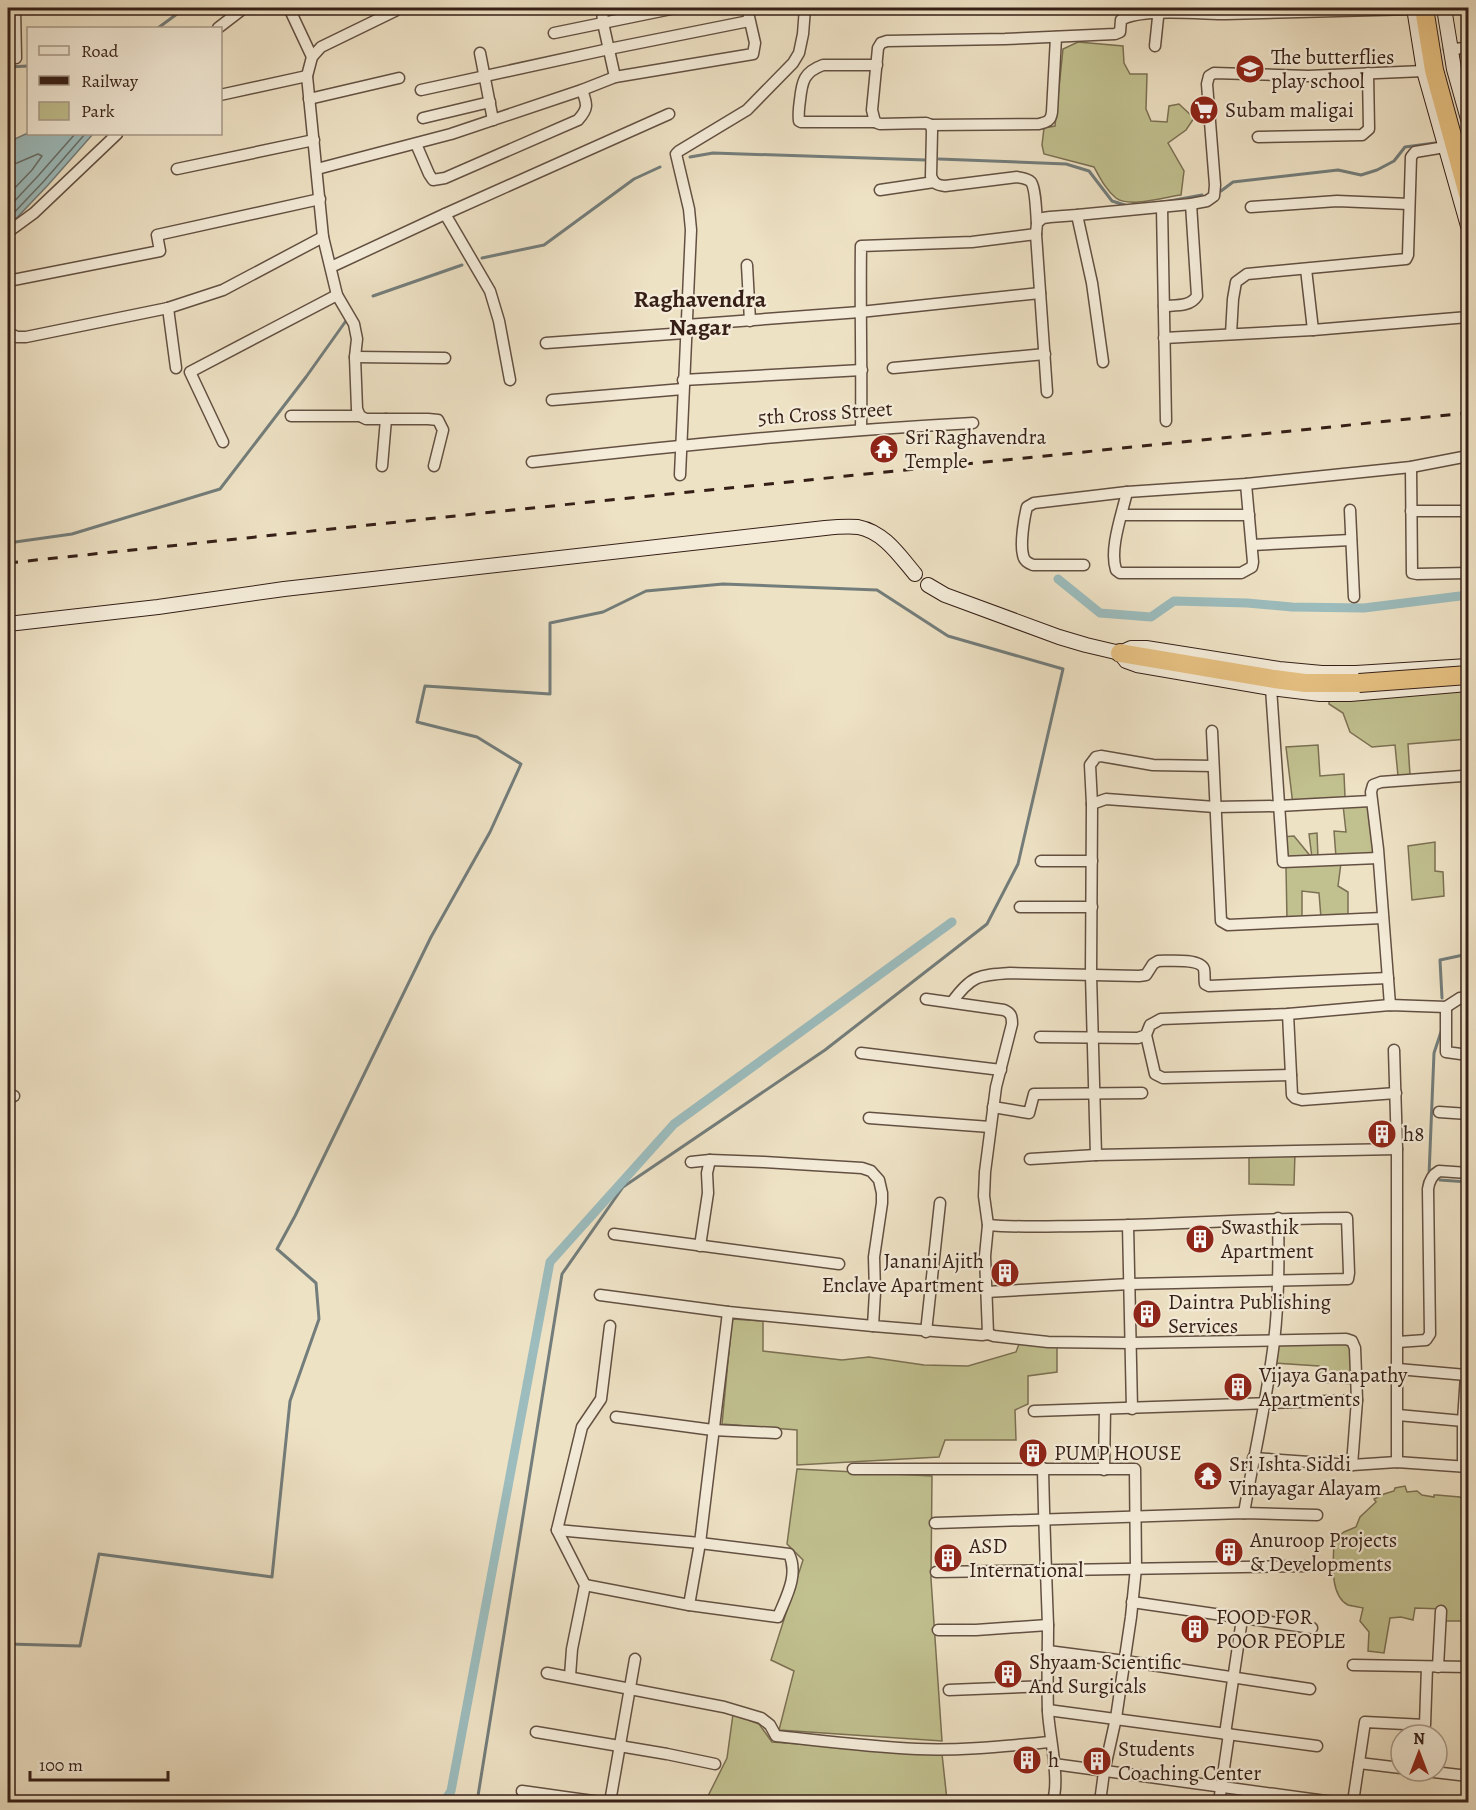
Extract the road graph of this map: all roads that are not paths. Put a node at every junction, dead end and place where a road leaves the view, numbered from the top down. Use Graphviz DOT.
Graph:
graph roads {
  1 [pos="15,8"];
  2 [pos="244,8"];
  3 [pos="289,8"];
  4 [pos="398,8"];
  5 [pos="602,8"];
  6 [pos="675,8"];
  7 [pos="747,8"];
  8 [pos="805,8"];
  9 [pos="1417,8"];
  10 [pos="1436,8"];
  11 [pos="1444,8"];
  12 [pos="1160,10"];
  13 [pos="1233,10"];
  14 [pos="1291,10"];
  15 [pos="749,21"];
  16 [pos="603,23"];
  17 [pos="219,27"];
  18 [pos="554,33"];
  19 [pos="1056,37"];
  20 [pos="1155,46"];
  21 [pos="1449,48"];
  22 [pos="1468,48"];
  23 [pos="609,49"];
  24 [pos="480,53"];
  25 [pos="312,57"];
  26 [pos="16,58"];
  27 [pos="877,65"];
  28 [pos="1424,71"];
  29 [pos="1368,73"];
  30 [pos="307,76"];
  31 [pos="484,76"];
  32 [pos="615,77"];
  33 [pos="399,78"];
  34 [pos="421,90"];
  35 [pos="582,90"];
  36 [pos="222,95"];
  37 [pos="309,99"];
  38 [pos="490,102"];
  39 [pos="669,114"];
  40 [pos="423,118"];
  41 [pos="1468,119"];
  42 [pos="493,120"];
  43 [pos="875,122"];
  44 [pos="931,125"];
  45 [pos="116,135"];
  46 [pos="1258,137"];
  47 [pos="314,140"];
  48 [pos="416,144"];
  49 [pos="1445,147"];
  50 [pos="1468,148"];
  51 [pos="177,169"];
  52 [pos="317,169"];
  53 [pos="934,182"];
  54 [pos="880,190"];
  55 [pos="1468,194"];
  56 [pos="320,199"];
  57 [pos="1191,204"];
  58 [pos="1409,204"];
  59 [pos="1162,207"];
  60 [pos="1251,207"];
  61 [pos="445,214"];
  62 [pos="1077,215"];
  63 [pos="1468,226"];
  64 [pos="1036,228"];
  65 [pos="8,232"];
  66 [pos="323,237"];
  67 [pos="747,265"];
  68 [pos="331,267"];
  69 [pos="1306,269"];
  70 [pos="8,281"];
  71 [pos="1040,293"];
  72 [pos="337,296"];
  73 [pos="1164,306"];
  74 [pos="168,308"];
  75 [pos="860,312"];
  76 [pos="1468,317"];
  77 [pos="750,321"];
  78 [pos="8,329"];
  79 [pos="686,329"];
  80 [pos="1313,330"];
  81 [pos="1231,334"];
  82 [pos="1164,338"];
  83 [pos="546,343"];
  84 [pos="1045,354"];
  85 [pos="355,357"];
  86 [pos="445,358"];
  87 [pos="1103,362"];
  88 [pos="176,368"];
  89 [pos="893,368"];
  90 [pos="862,370"];
  91 [pos="510,380"];
  92 [pos="683,384"];
  93 [pos="1047,392"];
  94 [pos="552,400"];
  95 [pos="291,416"];
  96 [pos="360,416"];
  97 [pos="386,419"];
  98 [pos="1166,421"];
  99 [pos="973,423"];
  100 [pos="861,429"];
  101 [pos="223,442"];
  102 [pos="681,445"];
  103 [pos="1468,456"];
  104 [pos="532,462"];
  105 [pos="382,466"];
  106 [pos="434,466"];
  107 [pos="1411,467"];
  108 [pos="680,475"];
  109 [pos="1246,484"];
  110 [pos="1127,492"];
  111 [pos="1350,510"];
  112 [pos="1411,511"];
  113 [pos="1468,511"];
  114 [pos="1249,514"];
  115 [pos="1122,515"];
  116 [pos="1351,540"];
  117 [pos="1252,545"];
  118 [pos="1084,565"];
  119 [pos="1468,573"];
  120 [pos="915,574"];
  121 [pos="928,585"];
  122 [pos="1354,597"];
  123 [pos="8,624"];
  124 [pos="1120,653"];
  125 [pos="1468,666"];
  126 [pos="1400,670"];
  127 [pos="1468,675"];
  128 [pos="1468,684"];
  129 [pos="1271,688"];
  130 [pos="1402,690"];
  131 [pos="1212,731"];
  132 [pos="1214,766"];
  133 [pos="1462,776"];
  134 [pos="1371,801"];
  135 [pos="1092,804"];
  136 [pos="1278,806"];
  137 [pos="1215,807"];
  138 [pos="1378,858"];
  139 [pos="1041,861"];
  140 [pos="1092,861"];
  141 [pos="1020,908"];
  142 [pos="1092,908"];
  143 [pos="1383,918"];
  144 [pos="1091,975"];
  145 [pos="1388,978"];
  146 [pos="1468,997"];
  147 [pos="926,999"];
  148 [pos="952,1002"];
  149 [pos="1390,1005"];
  150 [pos="1446,1007"];
  151 [pos="1288,1014"];
  152 [pos="1146,1035"];
  153 [pos="1040,1037"];
  154 [pos="1092,1037"];
  155 [pos="1394,1050"];
  156 [pos="861,1053"];
  157 [pos="1468,1055"];
  158 [pos="1001,1070"];
  159 [pos="1291,1075"];
  160 [pos="1142,1093"];
  161 [pos="1396,1093"];
  162 [pos="1094,1094"];
  163 [pos="993,1107"];
  164 [pos="1439,1112"];
  165 [pos="1468,1114"];
  166 [pos="869,1118"];
  167 [pos="990,1127"];
  168 [pos="1397,1149"];
  169 [pos="1096,1155"];
  170 [pos="1030,1159"];
  171 [pos="710,1161"];
  172 [pos="692,1162"];
  173 [pos="1468,1173"];
  174 [pos="940,1203"];
  175 [pos="1278,1218"];
  176 [pos="988,1225"];
  177 [pos="1128,1225"];
  178 [pos="614,1234"];
  179 [pos="700,1246"];
  180 [pos="839,1264"];
  181 [pos="1279,1280"];
  182 [pos="1130,1284"];
  183 [pos="986,1292"];
  184 [pos="600,1294"];
  185 [pos="728,1312"];
  186 [pos="610,1326"];
  187 [pos="873,1326"];
  188 [pos="926,1332"];
  189 [pos="988,1334"];
  190 [pos="1274,1340"];
  191 [pos="1398,1341"];
  192 [pos="1131,1343"];
  193 [pos="1398,1369"];
  194 [pos="1357,1400"];
  195 [pos="1265,1402"];
  196 [pos="1106,1409"];
  197 [pos="1132,1409"];
  198 [pos="1034,1411"];
  199 [pos="1398,1416"];
  200 [pos="616,1418"];
  201 [pos="1463,1421"];
  202 [pos="712,1430"];
  203 [pos="776,1433"];
  204 [pos="1253,1458"];
  205 [pos="1397,1462"];
  206 [pos="1352,1465"];
  207 [pos="1466,1467"];
  208 [pos="1042,1468"];
  209 [pos="853,1469"];
  210 [pos="1104,1470"];
  211 [pos="1244,1513"];
  212 [pos="1317,1515"];
  213 [pos="1135,1517"];
  214 [pos="1044,1520"];
  215 [pos="935,1522"];
  216 [pos="556,1530"];
  217 [pos="700,1543"];
  218 [pos="1308,1566"];
  219 [pos="1136,1568"];
  220 [pos="1045,1569"];
  221 [pos="936,1572"];
  222 [pos="585,1585"];
  223 [pos="1132,1602"];
  224 [pos="689,1605"];
  225 [pos="1441,1611"];
  226 [pos="1242,1619"];
  227 [pos="1048,1625"];
  228 [pos="1312,1628"];
  229 [pos="938,1630"];
  230 [pos="1048,1651"];
  231 [pos="635,1659"];
  232 [pos="1125,1661"];
  233 [pos="1353,1665"];
  234 [pos="1433,1667"];
  235 [pos="1468,1667"];
  236 [pos="547,1673"];
  237 [pos="570,1677"];
  238 [pos="1233,1677"];
  239 [pos="1048,1686"];
  240 [pos="630,1688"];
  241 [pos="1310,1689"];
  242 [pos="949,1690"];
  243 [pos="1048,1710"];
  244 [pos="1116,1718"];
  245 [pos="536,1732"];
  246 [pos="1227,1734"];
  247 [pos="1050,1742"];
  248 [pos="619,1746"];
  249 [pos="1317,1746"];
  250 [pos="1359,1763"];
  251 [pos="715,1764"];
  252 [pos="1054,1764"];
  253 [pos="1389,1767"];
  254 [pos="1104,1772"];
  255 [pos="1449,1774"];
  256 [pos="1468,1776"];
  257 [pos="1221,1787"];
  258 [pos="522,1791"];
  259 [pos="1053,1802"];
  260 [pos="600,1803"];
  261 [pos="610,1803"];
  262 [pos="1100,1803"];
  263 [pos="1219,1803"];
  264 [pos="1333,1803"];
  265 [pos="1353,1803"];
  1 -- 26 [label="street"];
  2 -- 17 [label="street"];
  3 -- 25 [label="street"];
  4 -- 25 [label="street"];
  5 -- 16 [label="street"];
  6 -- 16 [label="street"];
  7 -- 15 [label="street"];
  8 -- 79 [label="street"];
  9 -- 14 [label="street"];
  9 -- 28 [label="street"];
  9 -- 55 [label="highway"];
  10 -- 50 [label="highway"];
  11 -- 21 [label="street"];
  12 -- 13 [label="street"];
  12 -- 19 [label="street"];
  12 -- 20 [label="street"];
  13 -- 14 [label="street"];
  15 -- 23 [label="street"];
  15 -- 32 [label="street"];
  16 -- 18 [label="street"];
  16 -- 23 [label="street"];
  19 -- 27 [label="street"];
  19 -- 44 [label="street"];
  21 -- 22 [label="street"];
  21 -- 41 [label="street"];
  23 -- 31 [label="street"];
  23 -- 32 [label="street"];
  24 -- 31 [label="street"];
  25 -- 30 [label="street"];
  27 -- 43 [label="street"];
  27 -- 43 [label="street"];
  28 -- 29 [label="street"];
  28 -- 49 [label="street"];
  29 -- 46 [label="street"];
  29 -- 57 [label="street"];
  30 -- 36 [label="street"];
  30 -- 37 [label="street"];
  31 -- 34 [label="street"];
  31 -- 38 [label="street"];
  32 -- 35 [label="street"];
  33 -- 37 [label="street"];
  35 -- 42 [label="street"];
  35 -- 48 [label="street"];
  37 -- 47 [label="street"];
  38 -- 40 [label="street"];
  38 -- 42 [label="street"];
  39 -- 61 [label="street"];
  42 -- 48 [label="street"];
  43 -- 44 [label="street"];
  44 -- 53 [label="street"];
  45 -- 65 [label="street"];
  47 -- 51 [label="street"];
  47 -- 52 [label="street"];
  48 -- 52 [label="street"];
  49 -- 58 [label="street"];
  49 -- 63 [label="street"];
  52 -- 56 [label="street"];
  53 -- 54 [label="street"];
  53 -- 64 [label="street"];
  56 -- 66 [label="street"];
  56 -- 70 [label="street"];
  57 -- 59 [label="street"];
  57 -- 73 [label="street"];
  58 -- 60 [label="street"];
  58 -- 69 [label="street"];
  59 -- 62 [label="street"];
  59 -- 73 [label="street"];
  61 -- 68 [label="street"];
  61 -- 91 [label="street"];
  62 -- 64 [label="street"];
  62 -- 87 [label="street"];
  64 -- 71 [label="street"];
  64 -- 75 [label="street"];
  66 -- 68 [label="street"];
  66 -- 74 [label="street"];
  67 -- 77 [label="street"];
  68 -- 72 [label="street"];
  69 -- 80 [label="street"];
  69 -- 81 [label="street"];
  71 -- 75 [label="street"];
  71 -- 84 [label="street"];
  72 -- 85 [label="street"];
  72 -- 101 [label="street"];
  73 -- 82 [label="street"];
  74 -- 78 [label="street"];
  74 -- 88 [label="street"];
  75 -- 77 [label="street"];
  75 -- 90 [label="street"];
  76 -- 80 [label="street"];
  77 -- 79 [label="street"];
  79 -- 83 [label="street"];
  79 -- 92 [label="street"];
  80 -- 81 [label="street"];
  81 -- 82 [label="street"];
  82 -- 98 [label="street"];
  84 -- 89 [label="street"];
  84 -- 93 [label="street"];
  85 -- 86 [label="street"];
  85 -- 96 [label="street"];
  90 -- 92 [label="street"];
  90 -- 100 [label="street"];
  92 -- 94 [label="street"];
  92 -- 102 [label="street"];
  95 -- 96 [label="street"];
  96 -- 97 [label="street"];
  97 -- 105 [label="street"];
  97 -- 106 [label="street"];
  99 -- 100 [label="street, 5th Cross Street"];
  100 -- 102 [label="street, 5th Cross Street"];
  102 -- 104 [label="street, 5th Cross Street"];
  102 -- 108 [label="street"];
  103 -- 107 [label="street"];
  107 -- 109 [label="street"];
  107 -- 112 [label="street"];
  109 -- 110 [label="street"];
  109 -- 114 [label="street"];
  110 -- 115 [label="street"];
  110 -- 118 [label="street"];
  111 -- 116 [label="street"];
  112 -- 113 [label="street"];
  112 -- 119 [label="street"];
  114 -- 115 [label="street"];
  114 -- 117 [label="street"];
  115 -- 117 [label="street"];
  116 -- 117 [label="street"];
  116 -- 122 [label="street"];
  120 -- 121 [label="street"];
  120 -- 123 [label="street"];
  121 -- 124 [label="street"];
  124 -- 126 [label="street"];
  124 -- 127 [label="highway, bridge"];
  124 -- 129 [label="street"];
  125 -- 126 [label="street"];
  126 -- 130 [label="street"];
  128 -- 130 [label="street"];
  129 -- 130 [label="street"];
  129 -- 136 [label="street"];
  131 -- 132 [label="street"];
  132 -- 135 [label="street"];
  132 -- 137 [label="street"];
  133 -- 134 [label="street"];
  134 -- 136 [label="street"];
  134 -- 138 [label="street"];
  135 -- 137 [label="street"];
  135 -- 140 [label="street"];
  136 -- 137 [label="street"];
  136 -- 138 [label="street"];
  137 -- 143 [label="street"];
  138 -- 143 [label="street"];
  139 -- 140 [label="street"];
  140 -- 142 [label="street"];
  141 -- 142 [label="street"];
  142 -- 144 [label="street"];
  143 -- 145 [label="street"];
  144 -- 145 [label="street"];
  144 -- 148 [label="street"];
  144 -- 154 [label="street"];
  145 -- 149 [label="street"];
  146 -- 150 [label="street"];
  147 -- 148 [label="street"];
  148 -- 158 [label="street"];
  149 -- 150 [label="street"];
  149 -- 151 [label="street"];
  150 -- 157 [label="street"];
  151 -- 152 [label="street"];
  151 -- 159 [label="street"];
  152 -- 154 [label="street"];
  152 -- 159 [label="street"];
  153 -- 154 [label="street"];
  154 -- 162 [label="street"];
  155 -- 161 [label="street"];
  156 -- 158 [label="street"];
  158 -- 163 [label="street"];
  159 -- 161 [label="street"];
  160 -- 162 [label="street"];
  161 -- 168 [label="street"];
  162 -- 163 [label="street"];
  162 -- 169 [label="street"];
  163 -- 167 [label="street"];
  164 -- 165 [label="street"];
  166 -- 167 [label="street"];
  167 -- 176 [label="street"];
  168 -- 169 [label="street"];
  168 -- 191 [label="street"];
  169 -- 170 [label="street"];
  171 -- 172 [label="street"];
  171 -- 179 [label="street"];
  171 -- 187 [label="street"];
  173 -- 191 [label="street"];
  174 -- 188 [label="street"];
  175 -- 177 [label="street"];
  175 -- 181 [label="street"];
  175 -- 181 [label="street"];
  176 -- 177 [label="street"];
  176 -- 183 [label="street"];
  177 -- 182 [label="street"];
  178 -- 179 [label="street"];
  179 -- 180 [label="street"];
  181 -- 182 [label="street"];
  181 -- 190 [label="street"];
  182 -- 183 [label="street"];
  182 -- 192 [label="street"];
  183 -- 189 [label="street"];
  184 -- 185 [label="street"];
  185 -- 187 [label="street"];
  185 -- 202 [label="street"];
  186 -- 216 [label="street"];
  187 -- 188 [label="street"];
  188 -- 189 [label="street"];
  189 -- 192 [label="street"];
  190 -- 192 [label="street"];
  190 -- 194 [label="street"];
  190 -- 195 [label="street"];
  191 -- 193 [label="street"];
  192 -- 197 [label="street"];
  193 -- 199 [label="street"];
  193 -- 201 [label="street"];
  194 -- 195 [label="street"];
  194 -- 206 [label="street"];
  195 -- 197 [label="street"];
  195 -- 204 [label="street"];
  196 -- 197 [label="street"];
  196 -- 198 [label="street"];
  196 -- 210 [label="street"];
  199 -- 201 [label="street"];
  199 -- 205 [label="street"];
  200 -- 202 [label="street"];
  201 -- 207 [label="street"];
  202 -- 203 [label="street"];
  202 -- 217 [label="street"];
  204 -- 206 [label="street"];
  204 -- 211 [label="street"];
  205 -- 206 [label="street"];
  205 -- 207 [label="street"];
  208 -- 209 [label="street"];
  208 -- 210 [label="street"];
  208 -- 214 [label="street"];
  210 -- 213 [label="street"];
  211 -- 212 [label="street"];
  211 -- 213 [label="street"];
  213 -- 214 [label="street"];
  213 -- 219 [label="street"];
  214 -- 215 [label="street"];
  214 -- 220 [label="street"];
  216 -- 217 [label="street"];
  216 -- 222 [label="street"];
  217 -- 224 [label="street"];
  217 -- 224 [label="street"];
  218 -- 219 [label="street"];
  219 -- 220 [label="street"];
  219 -- 223 [label="street"];
  220 -- 221 [label="street"];
  220 -- 227 [label="street"];
  222 -- 224 [label="street"];
  222 -- 237 [label="street"];
  223 -- 226 [label="street"];
  223 -- 232 [label="street"];
  225 -- 234 [label="street"];
  226 -- 228 [label="street"];
  226 -- 238 [label="street"];
  227 -- 229 [label="street"];
  227 -- 230 [label="street"];
  230 -- 232 [label="street"];
  230 -- 239 [label="street"];
  231 -- 240 [label="street"];
  232 -- 238 [label="street"];
  232 -- 244 [label="street"];
  233 -- 234 [label="street"];
  234 -- 235 [label="street"];
  234 -- 250 [label="street"];
  236 -- 237 [label="street"];
  237 -- 240 [label="street"];
  238 -- 241 [label="street"];
  238 -- 246 [label="street"];
  239 -- 242 [label="street"];
  239 -- 243 [label="street"];
  240 -- 247 [label="street"];
  240 -- 248 [label="street"];
  243 -- 244 [label="street"];
  243 -- 247 [label="street"];
  244 -- 246 [label="street"];
  244 -- 254 [label="street"];
  245 -- 248 [label="street"];
  246 -- 249 [label="street"];
  246 -- 257 [label="street"];
  247 -- 252 [label="street"];
  248 -- 251 [label="street"];
  248 -- 261 [label="street"];
  250 -- 253 [label="street"];
  250 -- 265 [label="street"];
  252 -- 254 [label="street"];
  252 -- 259 [label="street"];
  254 -- 257 [label="street"];
  254 -- 262 [label="street"];
  255 -- 256 [label="street"];
  257 -- 263 [label="street"];
  257 -- 264 [label="street"];
  258 -- 260 [label="street"];
}
